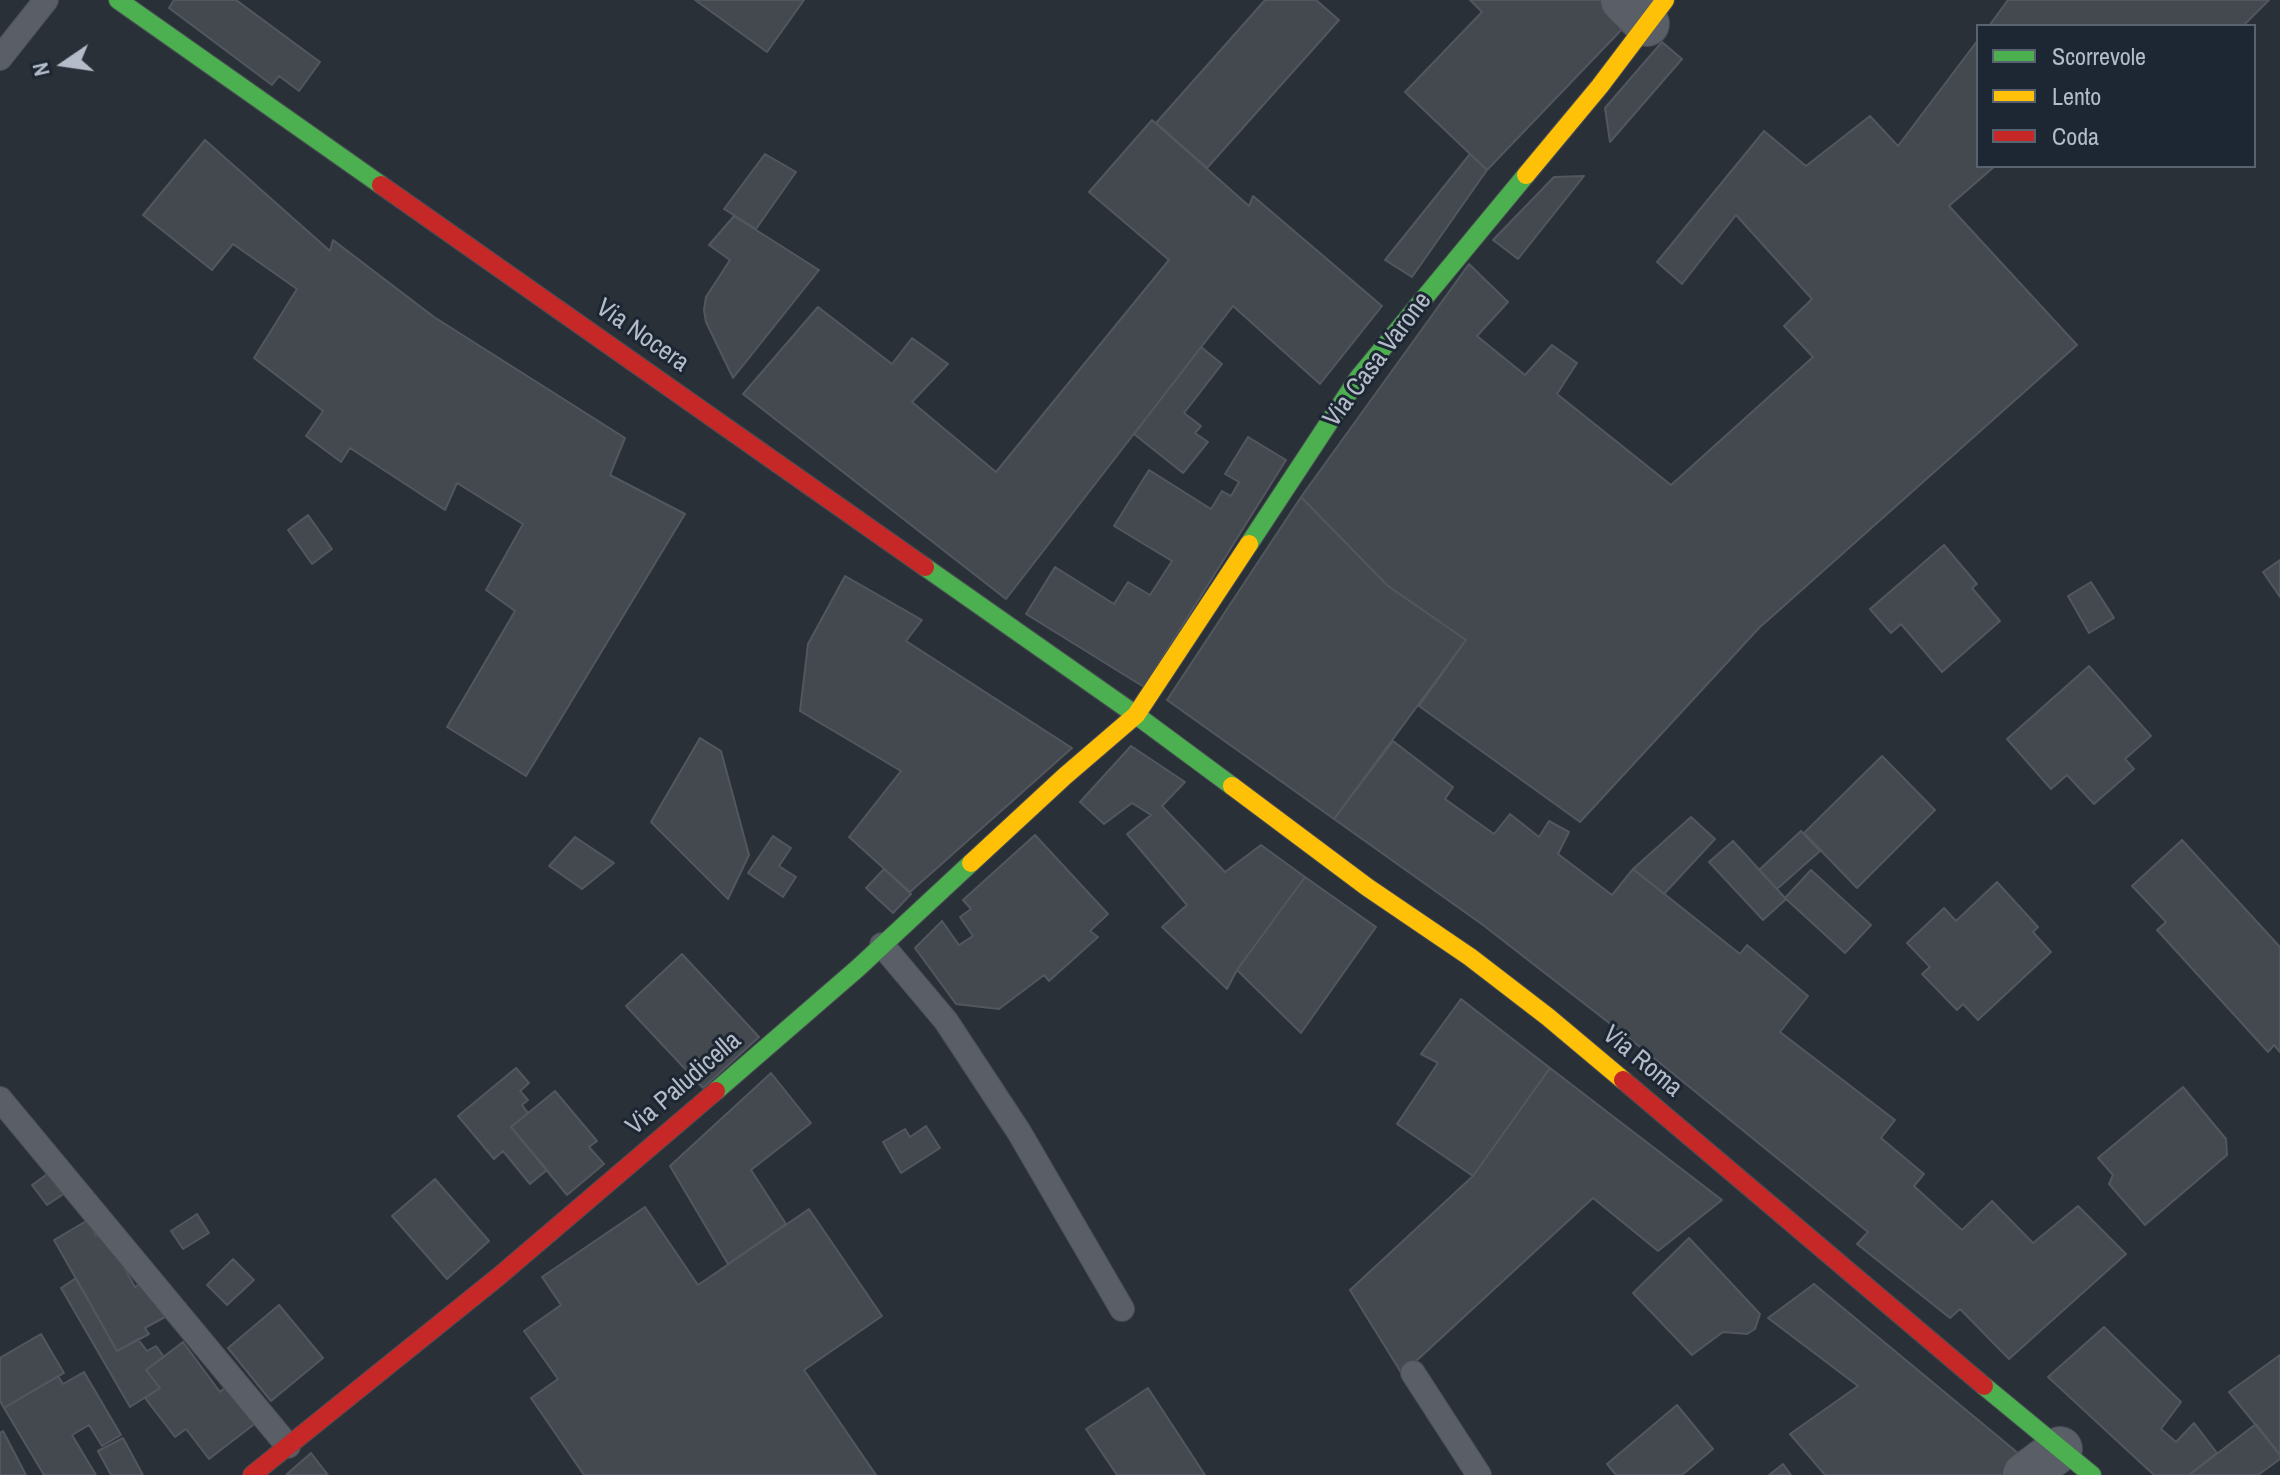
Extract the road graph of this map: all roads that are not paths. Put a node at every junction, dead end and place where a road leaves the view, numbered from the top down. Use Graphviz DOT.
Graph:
graph roads {
  1 [pos="46,0"];
  2 [pos="118,0"];
  3 [pos="1645,8"];
  4 [pos="0,58"];
  5 [pos="1136,715"];
  6 [pos="882,945"];
  7 [pos="0,1099"];
  8 [pos="1122,1309"];
  9 [pos="1413,1373"];
  10 [pos="288,1446"];
  11 [pos="2076,1462"];
  12 [pos="252,1475"];
  13 [pos="1479,1475"];
  14 [pos="2025,1475"];
  1 -- 4 [label="lane"];
  2 -- 5 [label="main road, Via Nocera"];
  3 -- 5 [label="main road, Via Casa Varone"];
  5 -- 6 [label="main road, Via Paludicella"];
  5 -- 11 [label="main road, Via Roma"];
  6 -- 8 [label="lane"];
  6 -- 10 [label="main road, Via Paludicella"];
  7 -- 10 [label="lane"];
  9 -- 13 [label="lane"];
  10 -- 12 [label="main road, Via Paludicella"];
  11 -- 14 [label="street"];
}
